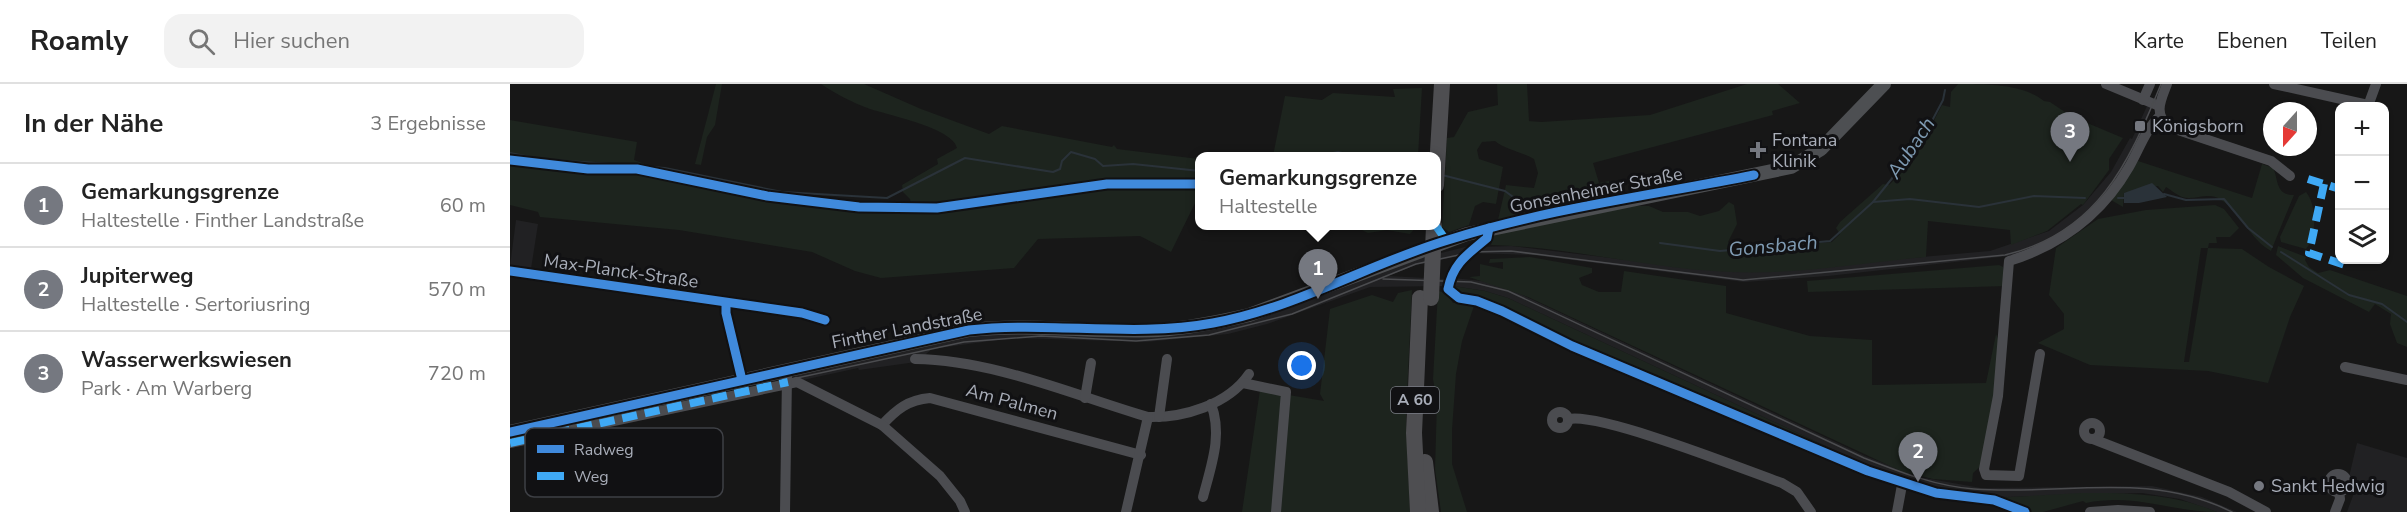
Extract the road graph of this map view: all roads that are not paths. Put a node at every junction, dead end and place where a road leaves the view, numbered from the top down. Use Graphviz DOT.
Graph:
graph roads {
  1 [pos="1432,84"];
  2 [pos="1442,84"];
  3 [pos="1884,84"];
  4 [pos="2106,84"];
  5 [pos="2150,84"];
  6 [pos="2168,84"];
  7 [pos="2274,84"];
  8 [pos="2376,84"];
  9 [pos="2143,100"];
  10 [pos="2351,102"];
  11 [pos="2369,102"];
  12 [pos="2159,111"];
  13 [pos="1434,130"];
  14 [pos="1429,152"];
  15 [pos="1435,152"];
  16 [pos="2290,176"];
  17 [pos="1424,230"];
  18 [pos="1433,230"];
  19 [pos="1446,240"];
  20 [pos="510,271"];
  21 [pos="1425,298"];
  22 [pos="726,303"];
  23 [pos="825,320"];
  24 [pos="2040,354"];
  25 [pos="915,359"];
  26 [pos="1167,359"];
  27 [pos="1091,363"];
  28 [pos="2345,367"];
  29 [pos="787,376"];
  30 [pos="741,380"];
  31 [pos="2407,380"];
  32 [pos="1085,399"];
  33 [pos="1211,404"];
  34 [pos="1148,417"];
  35 [pos="1159,417"];
  36 [pos="1569,419"];
  37 [pos="882,425"];
  38 [pos="528,428"];
  39 [pos="572,428"];
  40 [pos="525,429"];
  41 [pos="510,432"];
  42 [pos="525,439"];
  43 [pos="2093,440"];
  44 [pos="510,443"];
  45 [pos="1141,455"];
  46 [pos="1902,485"];
  47 [pos="2339,491"];
  48 [pos="1203,497"];
  49 [pos="784,512"];
  50 [pos="965,512"];
  51 [pos="1126,512"];
  52 [pos="1276,512"];
  53 [pos="1418,512"];
  54 [pos="1431,512"];
  55 [pos="1811,512"];
  56 [pos="1897,512"];
  57 [pos="2090,512"];
  58 [pos="2150,512"];
  59 [pos="2266,512"];
  60 [pos="2335,512"];
  1 -- 13 [label="highway"];
  2 -- 13 [label="highway"];
  3 -- 19 [label="main road, Gonsenheimer Straße"];
  4 -- 9 [label="street"];
  5 -- 9 [label="street"];
  6 -- 12 [label="street"];
  7 -- 10 [label="street"];
  8 -- 11 [label="street"];
  9 -- 12 [label="street"];
  12 -- 16 [label="street"];
  12 -- 24 [label="street"];
  13 -- 14 [label="highway"];
  13 -- 15 [label="highway"];
  17 -- 21 [label="highway, A 60"];
  18 -- 21 [label="highway, A 60, bridge"];
  19 -- 29 [label="main road, Finther Landstraße"];
  20 -- 22 [label="street, Max-Planck-Straße"];
  21 -- 53 [label="highway, A 60"];
  21 -- 54 [label="highway, A 60"];
  22 -- 23 [label="street, Max-Planck-Straße"];
  22 -- 30 [label="street"];
  25 -- 32 [label="street"];
  26 -- 35 [label="street"];
  27 -- 32 [label="street"];
  28 -- 31 [label="street"];
  29 -- 30 [label="main road, Finther Landstraße"];
  29 -- 37 [label="street"];
  29 -- 39 [label="street, Finther Landstraße"];
  29 -- 49 [label="street"];
  30 -- 38 [label="main road, Finther Landstraße"];
  32 -- 34 [label="street"];
  33 -- 35 [label="street"];
  33 -- 48 [label="street"];
  33 -- 52 [label="street"];
  34 -- 35 [label="street"];
  34 -- 45 [label="street"];
  36 -- 55 [label="street"];
  37 -- 45 [label="street, Am Palmen"];
  37 -- 50 [label="street"];
  40 -- 41 [label="main road, Finther Landstraße"];
  42 -- 44 [label="street, Finther Landstraße"];
  43 -- 59 [label="street"];
  45 -- 51 [label="street"];
  46 -- 56 [label="street"];
  47 -- 60 [label="street"];
  57 -- 58 [label="street"];
}
